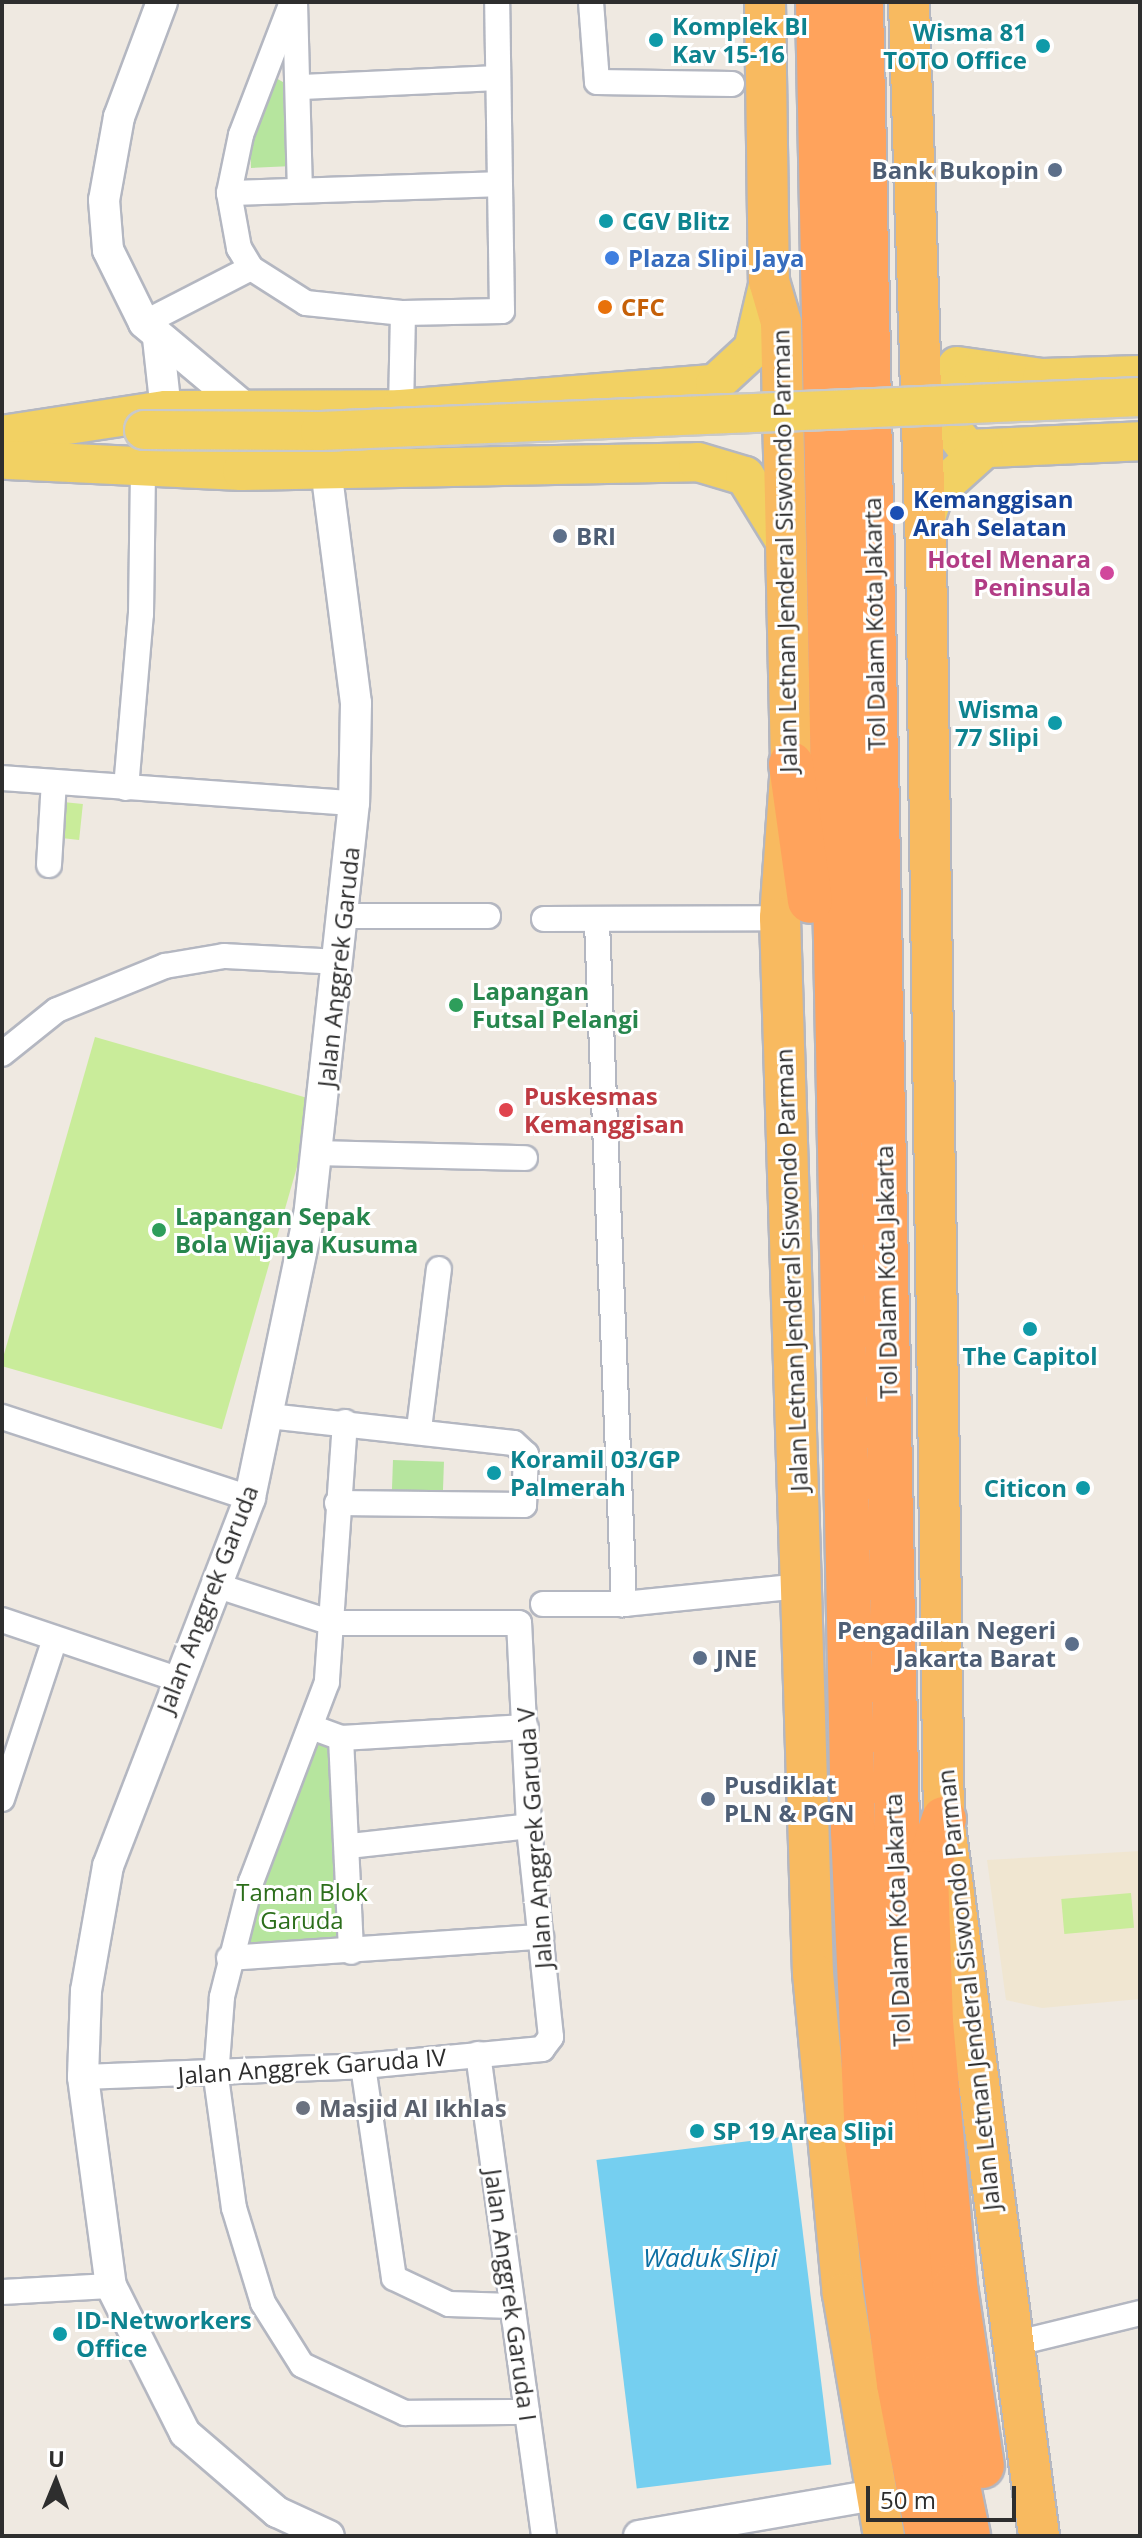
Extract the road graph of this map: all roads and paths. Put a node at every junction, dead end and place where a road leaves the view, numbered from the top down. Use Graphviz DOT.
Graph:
graph roads {
  1 [pos="162,2"];
  2 [pos="294,2"];
  3 [pos="497,2"];
  4 [pos="591,2"];
  5 [pos="747,2"];
  6 [pos="765,2"];
  7 [pos="818,2"];
  8 [pos="861,2"];
  9 [pos="909,2"];
  10 [pos="498,78"];
  11 [pos="732,84"];
  12 [pos="302,87"];
  13 [pos="765,106"];
  14 [pos="499,184"];
  15 [pos="300,188"];
  16 [pos="229,193"];
  17 [pos="251,268"];
  18 [pos="769,281"];
  19 [pos="915,302"];
  20 [pos="403,313"];
  21 [pos="151,331"];
  22 [pos="980,371"];
  23 [pos="1140,375"];
  24 [pos="664,393"];
  25 [pos="1140,397"];
  26 [pos="401,409"];
  27 [pos="249,411"];
  28 [pos="1140,420"];
  29 [pos="150,441"];
  30 [pos="1140,441"];
  31 [pos="8,447"];
  32 [pos="984,449"];
  33 [pos="672,462"];
  34 [pos="326,469"];
  35 [pos="925,521"];
  36 [pos="786,543"];
  37 [pos="791,764"];
  38 [pos="2,778"];
  39 [pos="54,782"];
  40 [pos="126,788"];
  41 [pos="354,803"];
  42 [pos="49,865"];
  43 [pos="343,916"];
  44 [pos="488,916"];
  45 [pos="780,918"];
  46 [pos="544,919"];
  47 [pos="597,923"];
  48 [pos="338,962"];
  49 [pos="2,1054"];
  50 [pos="317,1153"];
  51 [pos="525,1158"];
  52 [pos="439,1269"];
  53 [pos="843,1311"];
  54 [pos="269,1416"];
  55 [pos="2,1417"];
  56 [pos="345,1422"];
  57 [pos="419,1429"];
  58 [pos="250,1498"];
  59 [pos="337,1503"];
  60 [pos="218,1586"];
  61 [pos="802,1586"];
  62 [pos="543,1604"];
  63 [pos="624,1604"];
  64 [pos="2,1620"];
  65 [pos="332,1623"];
  66 [pos="55,1639"];
  67 [pos="177,1679"];
  68 [pos="526,1727"];
  69 [pos="314,1728"];
  70 [pos="341,1738"];
  71 [pos="9,1749"];
  72 [pos="2,1799"];
  73 [pos="944,1819"];
  74 [pos="529,1826"];
  75 [pos="349,1846"];
  76 [pos="541,1937"];
  77 [pos="351,1952"];
  78 [pos="229,1958"];
  79 [pos="542,2049"];
  80 [pos="478,2054"];
  81 [pos="363,2066"];
  82 [pos="83,2077"];
  83 [pos="216,2077"];
  84 [pos="111,2286"];
  85 [pos="2,2292"];
  86 [pos="512,2306"];
  87 [pos="1140,2313"];
  88 [pos="1013,2344"];
  89 [pos="527,2412"];
  90 [pos="875,2495"];
  91 [pos="329,2536"];
  92 [pos="544,2536"];
  93 [pos="639,2536"];
  94 [pos="884,2536"];
  95 [pos="928,2536"];
  96 [pos="968,2536"];
  97 [pos="992,2536"];
  98 [pos="1039,2536"];
  1 -- 21 [label="street"];
  2 -- 12 [label="street"];
  2 -- 16 [label="street"];
  3 -- 10 [label="street"];
  4 -- 11 [label="street"];
  5 -- 13 [label="highway"];
  6 -- 13 [label="highway, Jalan Letnan Jenderal Siswondo Parman"];
  7 -- 53 [label="highway, Tol Dalam Kota Jakarta"];
  8 -- 96 [label="highway, Tol Dalam Kota Jakarta"];
  9 -- 19 [label="highway, Jalan Letnan Jenderal Siswondo Parman"];
  10 -- 12 [label="street"];
  10 -- 14 [label="street"];
  12 -- 15 [label="street"];
  13 -- 18 [label="highway, Jalan Letnan Jenderal Siswondo Parman"];
  14 -- 15 [label="street"];
  14 -- 20 [label="street"];
  15 -- 16 [label="street"];
  16 -- 17 [label="street"];
  17 -- 20 [label="street"];
  17 -- 21 [label="street"];
  18 -- 24 [label="main road"];
  18 -- 36 [label="highway, Jalan Letnan Jenderal Siswondo Parman"];
  19 -- 22 [label="main road"];
  19 -- 35 [label="highway, Jalan Letnan Jenderal Siswondo Parman"];
  20 -- 26 [label="street"];
  21 -- 27 [label="street"];
  21 -- 29 [label="street"];
  22 -- 23 [label="main road"];
  22 -- 32 [label="main road"];
  24 -- 26 [label="main road"];
  24 -- 33 [label="main road"];
  25 -- 29 [label="main road, bridge"];
  26 -- 27 [label="main road"];
  27 -- 29 [label="main road"];
  28 -- 29 [label="main road"];
  29 -- 31 [label="main road"];
  29 -- 34 [label="main road"];
  29 -- 40 [label="street"];
  30 -- 32 [label="main road"];
  32 -- 35 [label="main road"];
  33 -- 34 [label="main road"];
  33 -- 36 [label="main road"];
  34 -- 41 [label="street, Jalan Anggrek Garuda"];
  35 -- 73 [label="highway, Jalan Letnan Jenderal Siswondo Parman"];
  36 -- 37 [label="highway, Jalan Letnan Jenderal Siswondo Parman"];
  37 -- 45 [label="highway, Jalan Letnan Jenderal Siswondo Parman"];
  37 -- 53 [label="highway"];
  38 -- 39 [label="street"];
  39 -- 40 [label="street"];
  39 -- 42 [label="street"];
  40 -- 41 [label="street"];
  41 -- 43 [label="street, Jalan Anggrek Garuda"];
  43 -- 44 [label="street"];
  43 -- 48 [label="street, Jalan Anggrek Garuda"];
  45 -- 47 [label="street"];
  45 -- 61 [label="highway, Jalan Letnan Jenderal Siswondo Parman"];
  46 -- 47 [label="street"];
  47 -- 63 [label="street"];
  48 -- 49 [label="street"];
  48 -- 50 [label="street, Jalan Anggrek Garuda"];
  50 -- 51 [label="street"];
  50 -- 54 [label="street, Jalan Anggrek Garuda"];
  52 -- 57 [label="street"];
  53 -- 95 [label="highway, Tol Dalam Kota Jakarta"];
  54 -- 56 [label="street"];
  54 -- 58 [label="street, Jalan Anggrek Garuda"];
  55 -- 58 [label="street"];
  56 -- 57 [label="street"];
  56 -- 59 [label="street"];
  57 -- 59 [label="street"];
  58 -- 60 [label="street, Jalan Anggrek Garuda"];
  59 -- 65 [label="street"];
  60 -- 65 [label="street"];
  60 -- 67 [label="street, Jalan Anggrek Garuda"];
  61 -- 63 [label="street"];
  61 -- 90 [label="highway, Jalan Letnan Jenderal Siswondo Parman"];
  62 -- 63 [label="street"];
  64 -- 66 [label="street"];
  65 -- 68 [label="street, Jalan Anggrek Garuda V"];
  65 -- 69 [label="street"];
  66 -- 67 [label="street"];
  66 -- 71 [label="street"];
  67 -- 82 [label="street, Jalan Anggrek Garuda"];
  68 -- 70 [label="street"];
  68 -- 74 [label="street, Jalan Anggrek Garuda V"];
  69 -- 70 [label="street"];
  69 -- 78 [label="street"];
  70 -- 75 [label="street"];
  71 -- 72 [label="street"];
  73 -- 88 [label="highway, Jalan Letnan Jenderal Siswondo Parman"];
  73 -- 97 [label="highway"];
  74 -- 75 [label="street"];
  74 -- 76 [label="street, Jalan Anggrek Garuda V"];
  75 -- 77 [label="street"];
  76 -- 77 [label="street"];
  76 -- 79 [label="street, Jalan Anggrek Garuda V"];
  77 -- 78 [label="street"];
  78 -- 83 [label="street"];
  79 -- 80 [label="street, Jalan Anggrek Garuda IV"];
  80 -- 81 [label="street, Jalan Anggrek Garuda IV"];
  80 -- 86 [label="street, Jalan Anggrek Garuda I"];
  81 -- 83 [label="street, Jalan Anggrek Garuda IV"];
  81 -- 86 [label="street"];
  82 -- 83 [label="street, Jalan Anggrek Garuda IV"];
  82 -- 84 [label="street, Jalan Anggrek Garuda"];
  83 -- 89 [label="street"];
  84 -- 85 [label="street"];
  84 -- 91 [label="street, Jalan Anggrek Garuda"];
  86 -- 89 [label="street, Jalan Anggrek Garuda I"];
  87 -- 88 [label="street"];
  88 -- 98 [label="highway, Jalan Letnan Jenderal Siswondo Parman"];
  89 -- 92 [label="street, Jalan Anggrek Garuda I"];
  90 -- 93 [label="street"];
  90 -- 94 [label="highway, Jalan Letnan Jenderal Siswondo Parman"];
}
